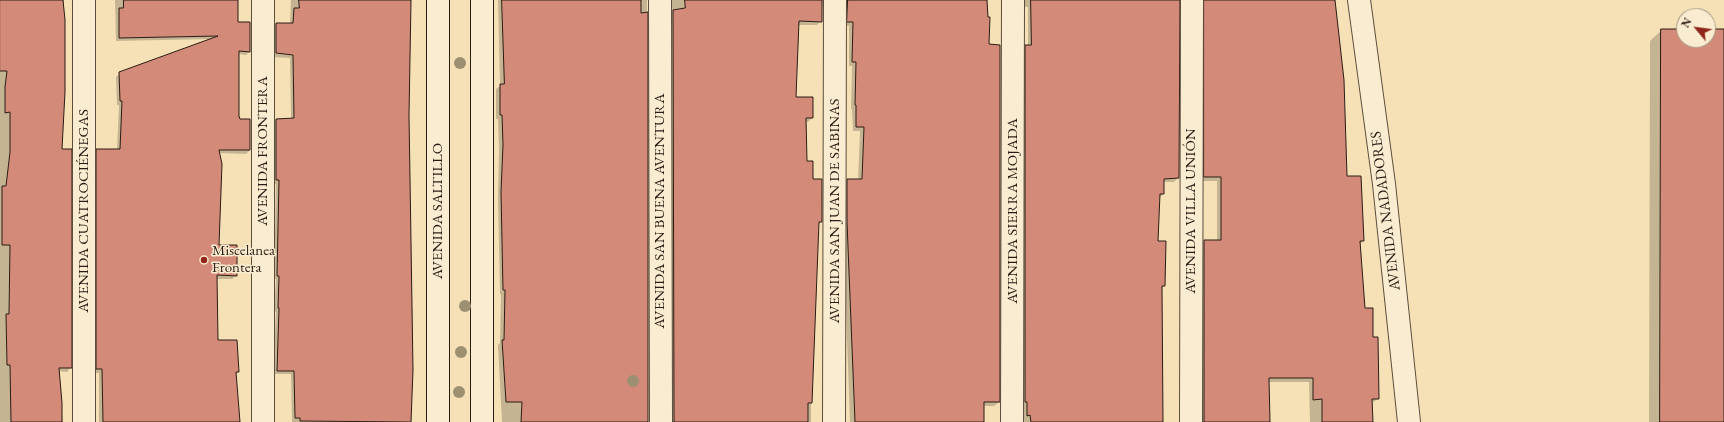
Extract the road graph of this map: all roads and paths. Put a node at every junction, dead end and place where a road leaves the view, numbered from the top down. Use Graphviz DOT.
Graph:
graph roads {
  1 [pos="84,0"];
  2 [pos="263,0"];
  3 [pos="438,0"];
  4 [pos="482,0"];
  5 [pos="660,0"];
  6 [pos="835,0"];
  7 [pos="1013,0"];
  8 [pos="1192,0"];
  9 [pos="1359,0"];
  10 [pos="84,422"];
  11 [pos="263,422"];
  12 [pos="438,422"];
  13 [pos="482,422"];
  14 [pos="661,422"];
  15 [pos="834,422"];
  16 [pos="1012,422"];
  17 [pos="1191,422"];
  18 [pos="1409,422"];
  1 -- 10 [label="street, AVENIDA CUATROCIÉNEGAS"];
  2 -- 11 [label="street, AVENIDA FRONTERA"];
  3 -- 12 [label="street, AVENIDA SALTILLO"];
  4 -- 13 [label="street"];
  5 -- 14 [label="street, AVENIDA SAN BUENA AVENTURA"];
  6 -- 15 [label="street, AVENIDA SAN JUAN DE SABINAS"];
  7 -- 16 [label="street, AVENIDA SIERRA MOJADA"];
  8 -- 17 [label="street, AVENIDA VILLA UNIÓN"];
  9 -- 18 [label="street, AVENIDA NADADORES"];
}
